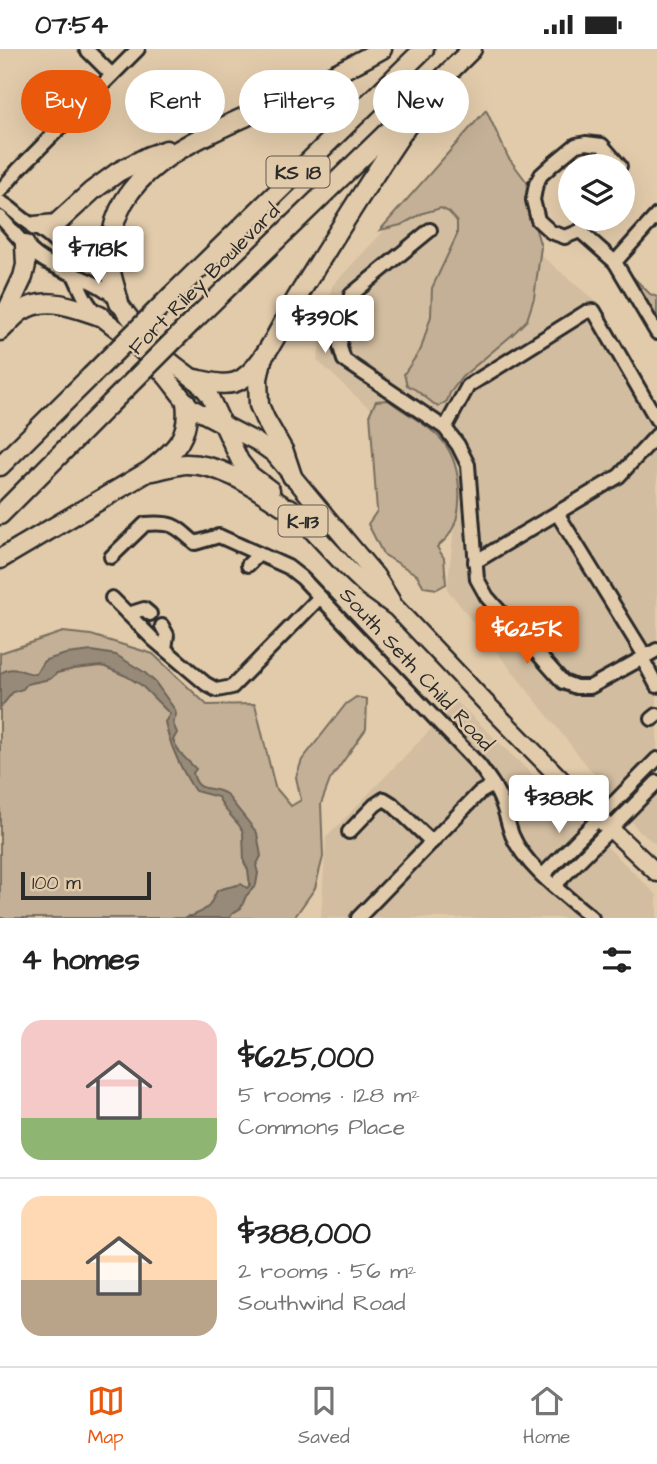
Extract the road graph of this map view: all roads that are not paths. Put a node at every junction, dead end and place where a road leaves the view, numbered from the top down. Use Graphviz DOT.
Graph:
graph roads {
  1 [pos="86,49"];
  2 [pos="138,49"];
  3 [pos="382,49"];
  4 [pos="424,49"];
  5 [pos="472,49"];
  6 [pos="451,70"];
  7 [pos="112,75"];
  8 [pos="387,133"];
  9 [pos="401,133"];
  10 [pos="189,143"];
  11 [pos="565,154"];
  12 [pos="610,154"];
  13 [pos="558,160"];
  14 [pos="0,191"];
  15 [pos="0,202"];
  16 [pos="657,215"];
  17 [pos="0,217"];
  18 [pos="35,226"];
  19 [pos="430,230"];
  20 [pos="580,231"];
  21 [pos="25,245"];
  22 [pos="615,263"];
  23 [pos="74,274"];
  24 [pos="119,303"];
  25 [pos="100,316"];
  26 [pos="0,329"];
  27 [pos="657,333"];
  28 [pos="262,360"];
  29 [pos="195,379"];
  30 [pos="186,402"];
  31 [pos="657,420"];
  32 [pos="223,425"];
  33 [pos="445,428"];
  34 [pos="657,435"];
  35 [pos="0,466"];
  36 [pos="149,471"];
  37 [pos="292,476"];
  38 [pos="557,513"];
  39 [pos="0,515"];
  40 [pos="299,516"];
  41 [pos="259,554"];
  42 [pos="111,557"];
  43 [pos="0,559"];
  44 [pos="475,562"];
  45 [pos="248,565"];
  46 [pos="320,597"];
  47 [pos="112,598"];
  48 [pos="396,608"];
  49 [pos="128,614"];
  50 [pos="150,614"];
  51 [pos="162,626"];
  52 [pos="165,649"];
  53 [pos="648,654"];
  54 [pos="657,685"];
  55 [pos="657,759"];
  56 [pos="657,782"];
  57 [pos="493,785"];
  58 [pos="605,823"];
  59 [pos="349,832"];
  60 [pos="432,842"];
  61 [pos="657,873"];
  62 [pos="543,875"];
  63 [pos="554,886"];
  64 [pos="358,918"];
  65 [pos="592,918"];
  1 -- 7 [label="street"];
  2 -- 7 [label="street"];
  3 -- 10 [label="highway"];
  4 -- 35 [label="highway, Fort Riley Boulevard / KS 18, bridge"];
  5 -- 6 [label="highway, Fort Riley Boulevard / KS 18"];
  7 -- 14 [label="street"];
  8 -- 39 [label="highway, Fort Riley Boulevard / KS 18, bridge"];
  9 -- 28 [label="highway"];
  10 -- 18 [label="highway"];
  10 -- 24 [label="highway"];
  11 -- 12 [label="street"];
  13 -- 20 [label="street"];
  15 -- 18 [label="street, South Seth Child Road / K-113"];
  16 -- 22 [label="street"];
  17 -- 21 [label="street, South Seth Child Road / K-113"];
  18 -- 23 [label="street, South Seth Child Road / K-113"];
  19 -- 33 [label="street"];
  20 -- 22 [label="street"];
  21 -- 23 [label="street, South Seth Child Road / K-113"];
  21 -- 26 [label="highway"];
  22 -- 27 [label="street"];
  23 -- 24 [label="street, South Seth Child Road / K-113"];
  23 -- 25 [label="street, South Seth Child Road / K-113"];
  24 -- 29 [label="main road, South Seth Child Road / K-113"];
  25 -- 26 [label="highway"];
  25 -- 30 [label="main road, South Seth Child Road / K-113"];
  28 -- 29 [label="highway"];
  28 -- 37 [label="highway"];
  29 -- 32 [label="main road, South Seth Child Road / K-113"];
  30 -- 32 [label="main road, South Seth Child Road / K-113"];
  30 -- 36 [label="highway"];
  31 -- 33 [label="street"];
  32 -- 37 [label="main road, South Seth Child Road / K-113"];
  32 -- 40 [label="main road, South Seth Child Road / K-113"];
  33 -- 44 [label="street"];
  34 -- 38 [label="street"];
  36 -- 40 [label="highway"];
  36 -- 43 [label="highway"];
  37 -- 48 [label="main road, South Seth Child Road / K-113"];
  38 -- 44 [label="street"];
  38 -- 53 [label="street"];
  40 -- 48 [label="main road, South Seth Child Road / K-113"];
  41 -- 42 [label="street, South Seth Child Road"];
  41 -- 45 [label="street"];
  41 -- 46 [label="street, South Seth Child Road"];
  44 -- 53 [label="street"];
  46 -- 52 [label="street"];
  46 -- 57 [label="street, South Seth Child Road"];
  47 -- 49 [label="street"];
  48 -- 58 [label="main road, South Seth Child Road / K-113"];
  49 -- 50 [label="street"];
  49 -- 52 [label="street"];
  51 -- 52 [label="street"];
  53 -- 54 [label="street"];
  55 -- 58 [label="street"];
  56 -- 58 [label="street"];
  57 -- 60 [label="street"];
  57 -- 62 [label="street, South Seth Child Road"];
  58 -- 61 [label="main road, South Seth Child Road / K-113"];
  58 -- 62 [label="street"];
  58 -- 63 [label="street"];
  59 -- 60 [label="street"];
  60 -- 64 [label="street"];
  62 -- 63 [label="street, South Seth Child Road"];
  63 -- 65 [label="street, South Seth Child Road"];
}
